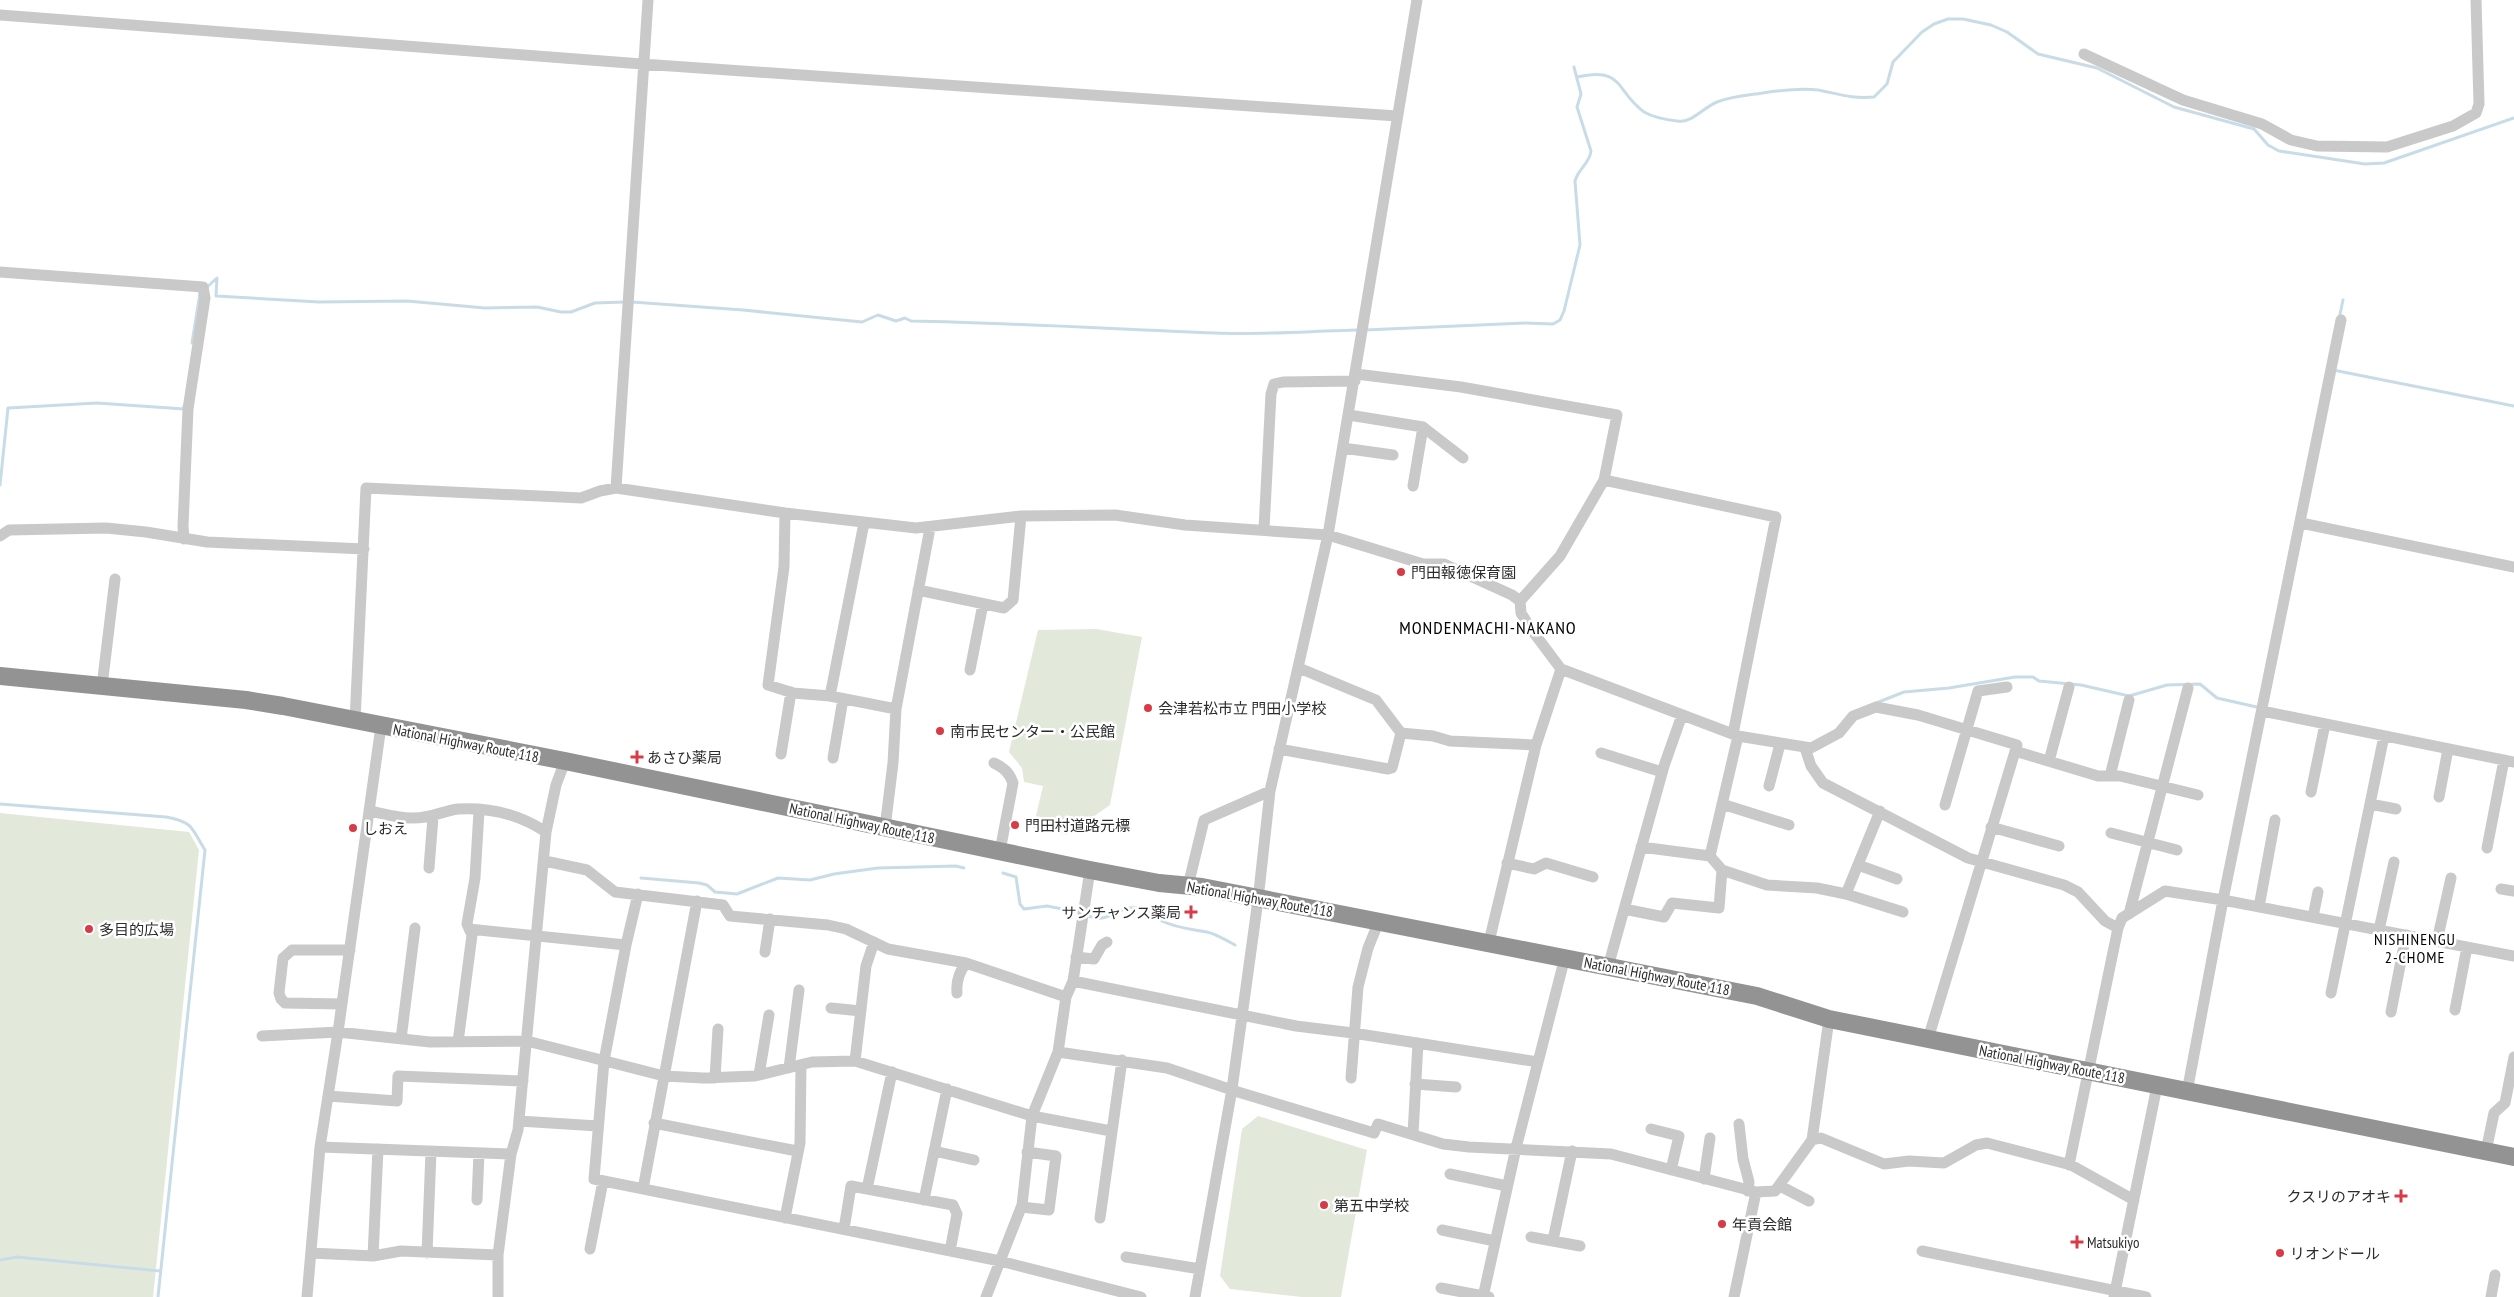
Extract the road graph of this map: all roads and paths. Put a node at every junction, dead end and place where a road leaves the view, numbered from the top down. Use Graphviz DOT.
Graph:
graph roads {
  1 [pos="648,0"];
  2 [pos="1417,0"];
  3 [pos="2476,0"];
  4 [pos="0,15"];
  5 [pos="2084,54"];
  6 [pos="642,64"];
  7 [pos="1397,116"];
  8 [pos="0,272"];
  9 [pos="2341,320"];
  10 [pos="1355,377"];
  11 [pos="1349,415"];
  12 [pos="1423,428"];
  13 [pos="1343,448"];
  14 [pos="1394,456"];
  15 [pos="1463,458"];
  16 [pos="1604,480"];
  17 [pos="1413,486"];
  18 [pos="616,488"];
  19 [pos="785,513"];
  20 [pos="1021,516"];
  21 [pos="864,523"];
  22 [pos="2301,523"];
  23 [pos="930,528"];
  24 [pos="1264,529"];
  25 [pos="1328,535"];
  26 [pos="0,536"];
  27 [pos="184,539"];
  28 [pos="364,549"];
  29 [pos="2514,567"];
  30 [pos="115,579"];
  31 [pos="918,590"];
  32 [pos="1520,601"];
  33 [pos="983,604"];
  34 [pos="1299,668"];
  35 [pos="1561,669"];
  36 [pos="970,670"];
  37 [pos="0,676"];
  38 [pos="102,686"];
  39 [pos="2007,687"];
  40 [pos="2069,687"];
  41 [pos="2188,688"];
  42 [pos="790,692"];
  43 [pos="830,696"];
  44 [pos="843,699"];
  45 [pos="2129,700"];
  46 [pos="896,709"];
  47 [pos="2262,711"];
  48 [pos="1682,715"];
  49 [pos="355,721"];
  50 [pos="2324,724"];
  51 [pos="381,726"];
  52 [pos="1966,730"];
  53 [pos="1401,733"];
  54 [pos="1736,735"];
  55 [pos="2384,736"];
  56 [pos="1780,744"];
  57 [pos="1536,746"];
  58 [pos="1805,748"];
  59 [pos="1278,749"];
  60 [pos="2448,749"];
  61 [pos="2015,751"];
  62 [pos="1601,753"];
  63 [pos="782,754"];
  64 [pos="832,758"];
  65 [pos="565,761"];
  66 [pos="2049,761"];
  67 [pos="2509,761"];
  68 [pos="994,763"];
  69 [pos="1662,772"];
  70 [pos="2110,776"];
  71 [pos="2162,785"];
  72 [pos="1769,786"];
  73 [pos="1270,791"];
  74 [pos="2311,792"];
  75 [pos="2198,794"];
  76 [pos="2439,797"];
  77 [pos="1722,804"];
  78 [pos="2370,804"];
  79 [pos="1945,805"];
  80 [pos="2396,809"];
  81 [pos="479,810"];
  82 [pos="370,811"];
  83 [pos="1880,811"];
  84 [pos="433,817"];
  85 [pos="2275,820"];
  86 [pos="1790,825"];
  87 [pos="1992,827"];
  88 [pos="885,828"];
  89 [pos="546,832"];
  90 [pos="2111,833"];
  91 [pos="2147,842"];
  92 [pos="2059,846"];
  93 [pos="1641,847"];
  94 [pos="2487,848"];
  95 [pos="2177,850"];
  96 [pos="1000,851"];
  97 [pos="1710,856"];
  98 [pos="545,861"];
  99 [pos="1981,862"];
  100 [pos="2394,862"];
  101 [pos="1507,863"];
  102 [pos="1858,865"];
  103 [pos="429,868"];
  104 [pos="1090,870"];
  105 [pos="1722,870"];
  106 [pos="1593,877"];
  107 [pos="2451,878"];
  108 [pos="1896,879"];
  109 [pos="1188,886"];
  110 [pos="2501,889"];
  111 [pos="2514,891"];
  112 [pos="2318,892"];
  113 [pos="638,894"];
  114 [pos="1846,894"];
  115 [pos="698,900"];
  116 [pos="1258,900"];
  117 [pos="2223,900"];
  118 [pos="2259,907"];
  119 [pos="1624,909"];
  120 [pos="1903,912"];
  121 [pos="2129,914"];
  122 [pos="2313,917"];
  123 [pos="770,920"];
  124 [pos="1379,921"];
  125 [pos="2346,924"];
  126 [pos="415,928"];
  127 [pos="2118,928"];
  128 [pos="469,929"];
  129 [pos="2379,930"];
  130 [pos="538,934"];
  131 [pos="2406,935"];
  132 [pos="2437,941"];
  133 [pos="874,942"];
  134 [pos="1107,942"];
  135 [pos="1489,942"];
  136 [pos="626,945"];
  137 [pos="2466,947"];
  138 [pos="350,950"];
  139 [pos="766,952"];
  140 [pos="2514,956"];
  141 [pos="1076,957"];
  142 [pos="1565,958"];
  143 [pos="966,963"];
  144 [pos="1608,967"];
  145 [pos="1073,981"];
  146 [pos="799,990"];
  147 [pos="956,993"];
  148 [pos="2332,993"];
  149 [pos="1066,997"];
  150 [pos="342,1004"];
  151 [pos="832,1008"];
  152 [pos="2455,1010"];
  153 [pos="861,1011"];
  154 [pos="2391,1012"];
  155 [pos="769,1015"];
  156 [pos="1242,1016"];
  157 [pos="1830,1019"];
  158 [pos="718,1029"];
  159 [pos="338,1032"];
  160 [pos="1353,1033"];
  161 [pos="262,1036"];
  162 [pos="400,1038"];
  163 [pos="1928,1039"];
  164 [pos="527,1041"];
  165 [pos="458,1042"];
  166 [pos="1418,1043"];
  167 [pos="1058,1052"];
  168 [pos="2514,1057"];
  169 [pos="855,1060"];
  170 [pos="1122,1060"];
  171 [pos="604,1061"];
  172 [pos="1538,1062"];
  173 [pos="801,1064"];
  174 [pos="789,1068"];
  175 [pos="892,1072"];
  176 [pos="2089,1072"];
  177 [pos="759,1075"];
  178 [pos="664,1076"];
  179 [pos="715,1078"];
  180 [pos="1351,1078"];
  181 [pos="523,1081"];
  182 [pos="1415,1084"];
  183 [pos="1456,1086"];
  184 [pos="2157,1086"];
  185 [pos="947,1090"];
  186 [pos="1232,1090"];
  187 [pos="2187,1092"];
  188 [pos="328,1096"];
  189 [pos="1032,1116"];
  190 [pos="519,1121"];
  191 [pos="654,1124"];
  192 [pos="1740,1124"];
  193 [pos="598,1126"];
  194 [pos="1651,1129"];
  195 [pos="1112,1131"];
  196 [pos="1413,1134"];
  197 [pos="1710,1138"];
  198 [pos="1812,1140"];
  199 [pos="320,1146"];
  200 [pos="1516,1148"];
  201 [pos="378,1149"];
  202 [pos="798,1151"];
  203 [pos="934,1151"];
  204 [pos="1572,1151"];
  205 [pos="2486,1151"];
  206 [pos="431,1152"];
  207 [pos="1027,1152"];
  208 [pos="479,1153"];
  209 [pos="511,1154"];
  210 [pos="2514,1157"];
  211 [pos="974,1160"];
  212 [pos="2069,1165"];
  213 [pos="1671,1170"];
  214 [pos="1450,1174"];
  215 [pos="1704,1179"];
  216 [pos="604,1181"];
  217 [pos="1507,1186"];
  218 [pos="1780,1186"];
  219 [pos="643,1189"];
  220 [pos="867,1189"];
  221 [pos="1752,1191"];
  222 [pos="477,1200"];
  223 [pos="924,1200"];
  224 [pos="2134,1200"];
  225 [pos="1809,1202"];
  226 [pos="1022,1206"];
  227 [pos="785,1218"];
  228 [pos="1100,1218"];
  229 [pos="844,1230"];
  230 [pos="1442,1230"];
  231 [pos="1531,1237"];
  232 [pos="1553,1240"];
  233 [pos="1495,1241"];
  234 [pos="1580,1246"];
  235 [pos="590,1249"];
  236 [pos="950,1251"];
  237 [pos="1922,1251"];
  238 [pos="427,1252"];
  239 [pos="311,1253"];
  240 [pos="498,1255"];
  241 [pos="373,1256"];
  242 [pos="1126,1257"];
  243 [pos="1000,1260"];
  244 [pos="1200,1269"];
  245 [pos="2495,1275"];
  246 [pos="1441,1288"];
  247 [pos="1105,1293"];
  248 [pos="2115,1294"];
  249 [pos="307,1297"];
  250 [pos="498,1297"];
  251 [pos="986,1297"];
  252 [pos="1141,1297"];
  253 [pos="1195,1297"];
  254 [pos="1485,1297"];
  255 [pos="1734,1297"];
  256 [pos="2146,1297"];
  257 [pos="2491,1297"];
  1 -- 6 [label="street"];
  2 -- 7 [label="street"];
  3 -- 5 [label="street"];
  4 -- 6 [label="street"];
  6 -- 7 [label="street"];
  6 -- 18 [label="street"];
  7 -- 10 [label="street"];
  8 -- 27 [label="street"];
  9 -- 22 [label="street"];
  10 -- 11 [label="street"];
  10 -- 16 [label="street"];
  10 -- 24 [label="street"];
  11 -- 12 [label="street"];
  11 -- 13 [label="street"];
  12 -- 15 [label="street"];
  12 -- 17 [label="street"];
  13 -- 14 [label="street"];
  13 -- 25 [label="street"];
  16 -- 32 [label="street"];
  16 -- 54 [label="street"];
  18 -- 19 [label="street"];
  18 -- 28 [label="street"];
  19 -- 21 [label="street"];
  19 -- 42 [label="street"];
  20 -- 23 [label="street"];
  20 -- 24 [label="street"];
  20 -- 33 [label="street"];
  21 -- 23 [label="street"];
  21 -- 43 [label="street"];
  22 -- 29 [label="street"];
  22 -- 47 [label="street"];
  23 -- 31 [label="street"];
  24 -- 25 [label="street"];
  25 -- 32 [label="street"];
  25 -- 34 [label="street"];
  26 -- 27 [label="street"];
  27 -- 28 [label="street"];
  28 -- 49 [label="street"];
  30 -- 38 [label="street"];
  31 -- 33 [label="street"];
  31 -- 46 [label="street"];
  32 -- 35 [label="street"];
  33 -- 36 [label="street"];
  34 -- 53 [label="street"];
  34 -- 59 [label="street"];
  35 -- 48 [label="street"];
  35 -- 57 [label="street"];
  37 -- 38 [label="highway, National Highway Route 118"];
  38 -- 49 [label="highway, National Highway Route 118"];
  39 -- 52 [label="street"];
  40 -- 66 [label="street"];
  41 -- 71 [label="street"];
  42 -- 43 [label="street"];
  42 -- 63 [label="street"];
  43 -- 44 [label="street"];
  44 -- 46 [label="street"];
  44 -- 64 [label="street"];
  45 -- 70 [label="street"];
  46 -- 88 [label="street"];
  47 -- 50 [label="street"];
  47 -- 117 [label="street"];
  48 -- 54 [label="street"];
  48 -- 69 [label="street"];
  49 -- 51 [label="highway, National Highway Route 118"];
  50 -- 55 [label="street"];
  50 -- 74 [label="street"];
  51 -- 65 [label="highway, National Highway Route 118"];
  51 -- 82 [label="street"];
  52 -- 58 [label="street"];
  52 -- 61 [label="street"];
  52 -- 79 [label="street"];
  53 -- 57 [label="street"];
  53 -- 59 [label="street"];
  54 -- 56 [label="street"];
  54 -- 77 [label="street"];
  55 -- 60 [label="street"];
  55 -- 78 [label="street"];
  56 -- 58 [label="street"];
  56 -- 72 [label="street"];
  57 -- 101 [label="street"];
  58 -- 83 [label="street"];
  59 -- 73 [label="street"];
  60 -- 67 [label="street"];
  60 -- 76 [label="street"];
  61 -- 66 [label="street"];
  61 -- 87 [label="street"];
  62 -- 69 [label="street"];
  65 -- 88 [label="highway, National Highway Route 118"];
  65 -- 89 [label="street"];
  66 -- 70 [label="street"];
  67 -- 94 [label="street"];
  68 -- 96 [label="street"];
  69 -- 93 [label="street"];
  70 -- 71 [label="street"];
  71 -- 75 [label="street"];
  71 -- 91 [label="street"];
  73 -- 109 [label="street"];
  73 -- 116 [label="street"];
  77 -- 86 [label="street"];
  77 -- 97 [label="street"];
  78 -- 80 [label="street"];
  78 -- 125 [label="street"];
  81 -- 84 [label="street"];
  81 -- 89 [label="street"];
  81 -- 128 [label="street"];
  82 -- 84 [label="street"];
  82 -- 138 [label="street"];
  83 -- 99 [label="street"];
  83 -- 102 [label="street"];
  84 -- 103 [label="street"];
  85 -- 118 [label="street"];
  87 -- 92 [label="street"];
  87 -- 99 [label="street"];
  88 -- 96 [label="highway, National Highway Route 118"];
  89 -- 98 [label="street"];
  90 -- 91 [label="street"];
  91 -- 95 [label="street"];
  91 -- 121 [label="street"];
  93 -- 97 [label="street"];
  93 -- 119 [label="street"];
  96 -- 104 [label="highway, National Highway Route 118"];
  97 -- 105 [label="street"];
  98 -- 113 [label="street"];
  98 -- 130 [label="street"];
  99 -- 127 [label="street"];
  99 -- 163 [label="street"];
  100 -- 129 [label="street"];
  101 -- 106 [label="street"];
  101 -- 135 [label="street"];
  102 -- 108 [label="street"];
  102 -- 114 [label="street"];
  104 -- 109 [label="highway, National Highway Route 118"];
  104 -- 141 [label="street"];
  105 -- 114 [label="street"];
  105 -- 119 [label="street"];
  107 -- 132 [label="street"];
  109 -- 116 [label="highway, National Highway Route 118"];
  110 -- 111 [label="street"];
  112 -- 122 [label="street"];
  113 -- 115 [label="street"];
  113 -- 136 [label="street"];
  114 -- 120 [label="street"];
  115 -- 123 [label="street"];
  115 -- 178 [label="street"];
  116 -- 124 [label="highway, National Highway Route 118"];
  116 -- 156 [label="street"];
  117 -- 118 [label="street"];
  117 -- 121 [label="street"];
  117 -- 187 [label="street"];
  118 -- 122 [label="street"];
  119 -- 144 [label="street"];
  121 -- 127 [label="street"];
  122 -- 125 [label="street"];
  123 -- 133 [label="street"];
  123 -- 139 [label="street"];
  124 -- 135 [label="highway, National Highway Route 118"];
  124 -- 160 [label="street"];
  125 -- 129 [label="street"];
  125 -- 148 [label="street"];
  126 -- 162 [label="street"];
  127 -- 176 [label="street"];
  128 -- 130 [label="street"];
  128 -- 165 [label="street"];
  129 -- 131 [label="street"];
  130 -- 136 [label="street"];
  130 -- 164 [label="street"];
  131 -- 132 [label="street"];
  131 -- 154 [label="street"];
  132 -- 137 [label="street"];
  133 -- 143 [label="street"];
  133 -- 153 [label="street"];
  134 -- 141 [label="street"];
  135 -- 142 [label="highway, National Highway Route 118"];
  136 -- 171 [label="street"];
  137 -- 140 [label="street"];
  137 -- 152 [label="street"];
  138 -- 150 [label="street"];
  138 -- 150 [label="street"];
  141 -- 145 [label="street"];
  142 -- 144 [label="highway, National Highway Route 118"];
  142 -- 172 [label="street"];
  143 -- 147 [label="street"];
  143 -- 149 [label="street"];
  144 -- 157 [label="highway, National Highway Route 118"];
  145 -- 149 [label="street"];
  145 -- 156 [label="street"];
  146 -- 174 [label="street"];
  149 -- 167 [label="street"];
  150 -- 159 [label="street"];
  151 -- 153 [label="street"];
  153 -- 169 [label="street"];
  155 -- 177 [label="street"];
  156 -- 160 [label="street"];
  156 -- 186 [label="street"];
  157 -- 163 [label="highway, National Highway Route 118"];
  157 -- 198 [label="street"];
  158 -- 179 [label="street"];
  159 -- 161 [label="street"];
  159 -- 162 [label="street"];
  159 -- 188 [label="street"];
  160 -- 166 [label="street"];
  160 -- 180 [label="street"];
  162 -- 165 [label="street"];
  163 -- 176 [label="highway, National Highway Route 118"];
  164 -- 165 [label="street"];
  164 -- 171 [label="street"];
  164 -- 181 [label="street"];
  166 -- 172 [label="street"];
  166 -- 182 [label="street"];
  167 -- 170 [label="street"];
  167 -- 189 [label="street"];
  168 -- 205 [label="street"];
  169 -- 173 [label="street"];
  169 -- 175 [label="street"];
  170 -- 186 [label="street"];
  170 -- 195 [label="street"];
  171 -- 178 [label="street"];
  171 -- 193 [label="street"];
  172 -- 200 [label="street"];
  173 -- 174 [label="street"];
  173 -- 202 [label="street"];
  174 -- 177 [label="street"];
  175 -- 185 [label="street"];
  175 -- 220 [label="street"];
  176 -- 184 [label="highway, National Highway Route 118"];
  176 -- 212 [label="street"];
  177 -- 179 [label="street"];
  178 -- 179 [label="street"];
  178 -- 191 [label="street"];
  181 -- 188 [label="street"];
  181 -- 190 [label="street"];
  182 -- 183 [label="street"];
  182 -- 196 [label="street"];
  184 -- 187 [label="highway, National Highway Route 118"];
  184 -- 224 [label="street"];
  185 -- 189 [label="street"];
  185 -- 203 [label="street"];
  186 -- 196 [label="street"];
  186 -- 244 [label="street"];
  187 -- 205 [label="highway, National Highway Route 118"];
  188 -- 199 [label="street"];
  189 -- 195 [label="street"];
  189 -- 207 [label="street"];
  190 -- 193 [label="street"];
  190 -- 209 [label="street"];
  191 -- 202 [label="street"];
  191 -- 219 [label="street"];
  192 -- 221 [label="street"];
  193 -- 216 [label="street"];
  194 -- 213 [label="street"];
  195 -- 228 [label="street"];
  196 -- 200 [label="street"];
  197 -- 215 [label="street"];
  198 -- 212 [label="street"];
  198 -- 218 [label="street"];
  199 -- 201 [label="street"];
  199 -- 239 [label="street"];
  200 -- 204 [label="street"];
  200 -- 217 [label="street"];
  201 -- 206 [label="street"];
  201 -- 241 [label="street"];
  202 -- 227 [label="street"];
  203 -- 211 [label="street"];
  203 -- 223 [label="street"];
  204 -- 213 [label="street"];
  204 -- 232 [label="street"];
  205 -- 210 [label="highway, National Highway Route 118"];
  206 -- 208 [label="street"];
  206 -- 238 [label="street"];
  207 -- 226 [label="street"];
  207 -- 226 [label="street"];
  208 -- 209 [label="street"];
  208 -- 222 [label="street"];
  209 -- 240 [label="street"];
  212 -- 224 [label="street"];
  213 -- 215 [label="street"];
  214 -- 217 [label="street"];
  215 -- 221 [label="street"];
  216 -- 219 [label="street"];
  216 -- 235 [label="street"];
  217 -- 233 [label="street"];
  218 -- 221 [label="street"];
  218 -- 225 [label="street"];
  219 -- 227 [label="street"];
  220 -- 223 [label="street"];
  220 -- 229 [label="street"];
  221 -- 255 [label="street"];
  223 -- 236 [label="street"];
  224 -- 248 [label="street"];
  226 -- 243 [label="street"];
  227 -- 229 [label="street"];
  229 -- 236 [label="street"];
  230 -- 233 [label="street"];
  231 -- 232 [label="street"];
  232 -- 234 [label="street"];
  233 -- 254 [label="street"];
  236 -- 243 [label="street"];
  237 -- 248 [label="street"];
  238 -- 240 [label="street"];
  238 -- 241 [label="street"];
  239 -- 241 [label="street"];
  239 -- 249 [label="street"];
  240 -- 250 [label="street"];
  242 -- 244 [label="street"];
  243 -- 247 [label="street"];
  243 -- 251 [label="street"];
  244 -- 253 [label="street"];
  245 -- 257 [label="street"];
  246 -- 254 [label="street"];
  247 -- 252 [label="street"];
  248 -- 256 [label="street"];
}
